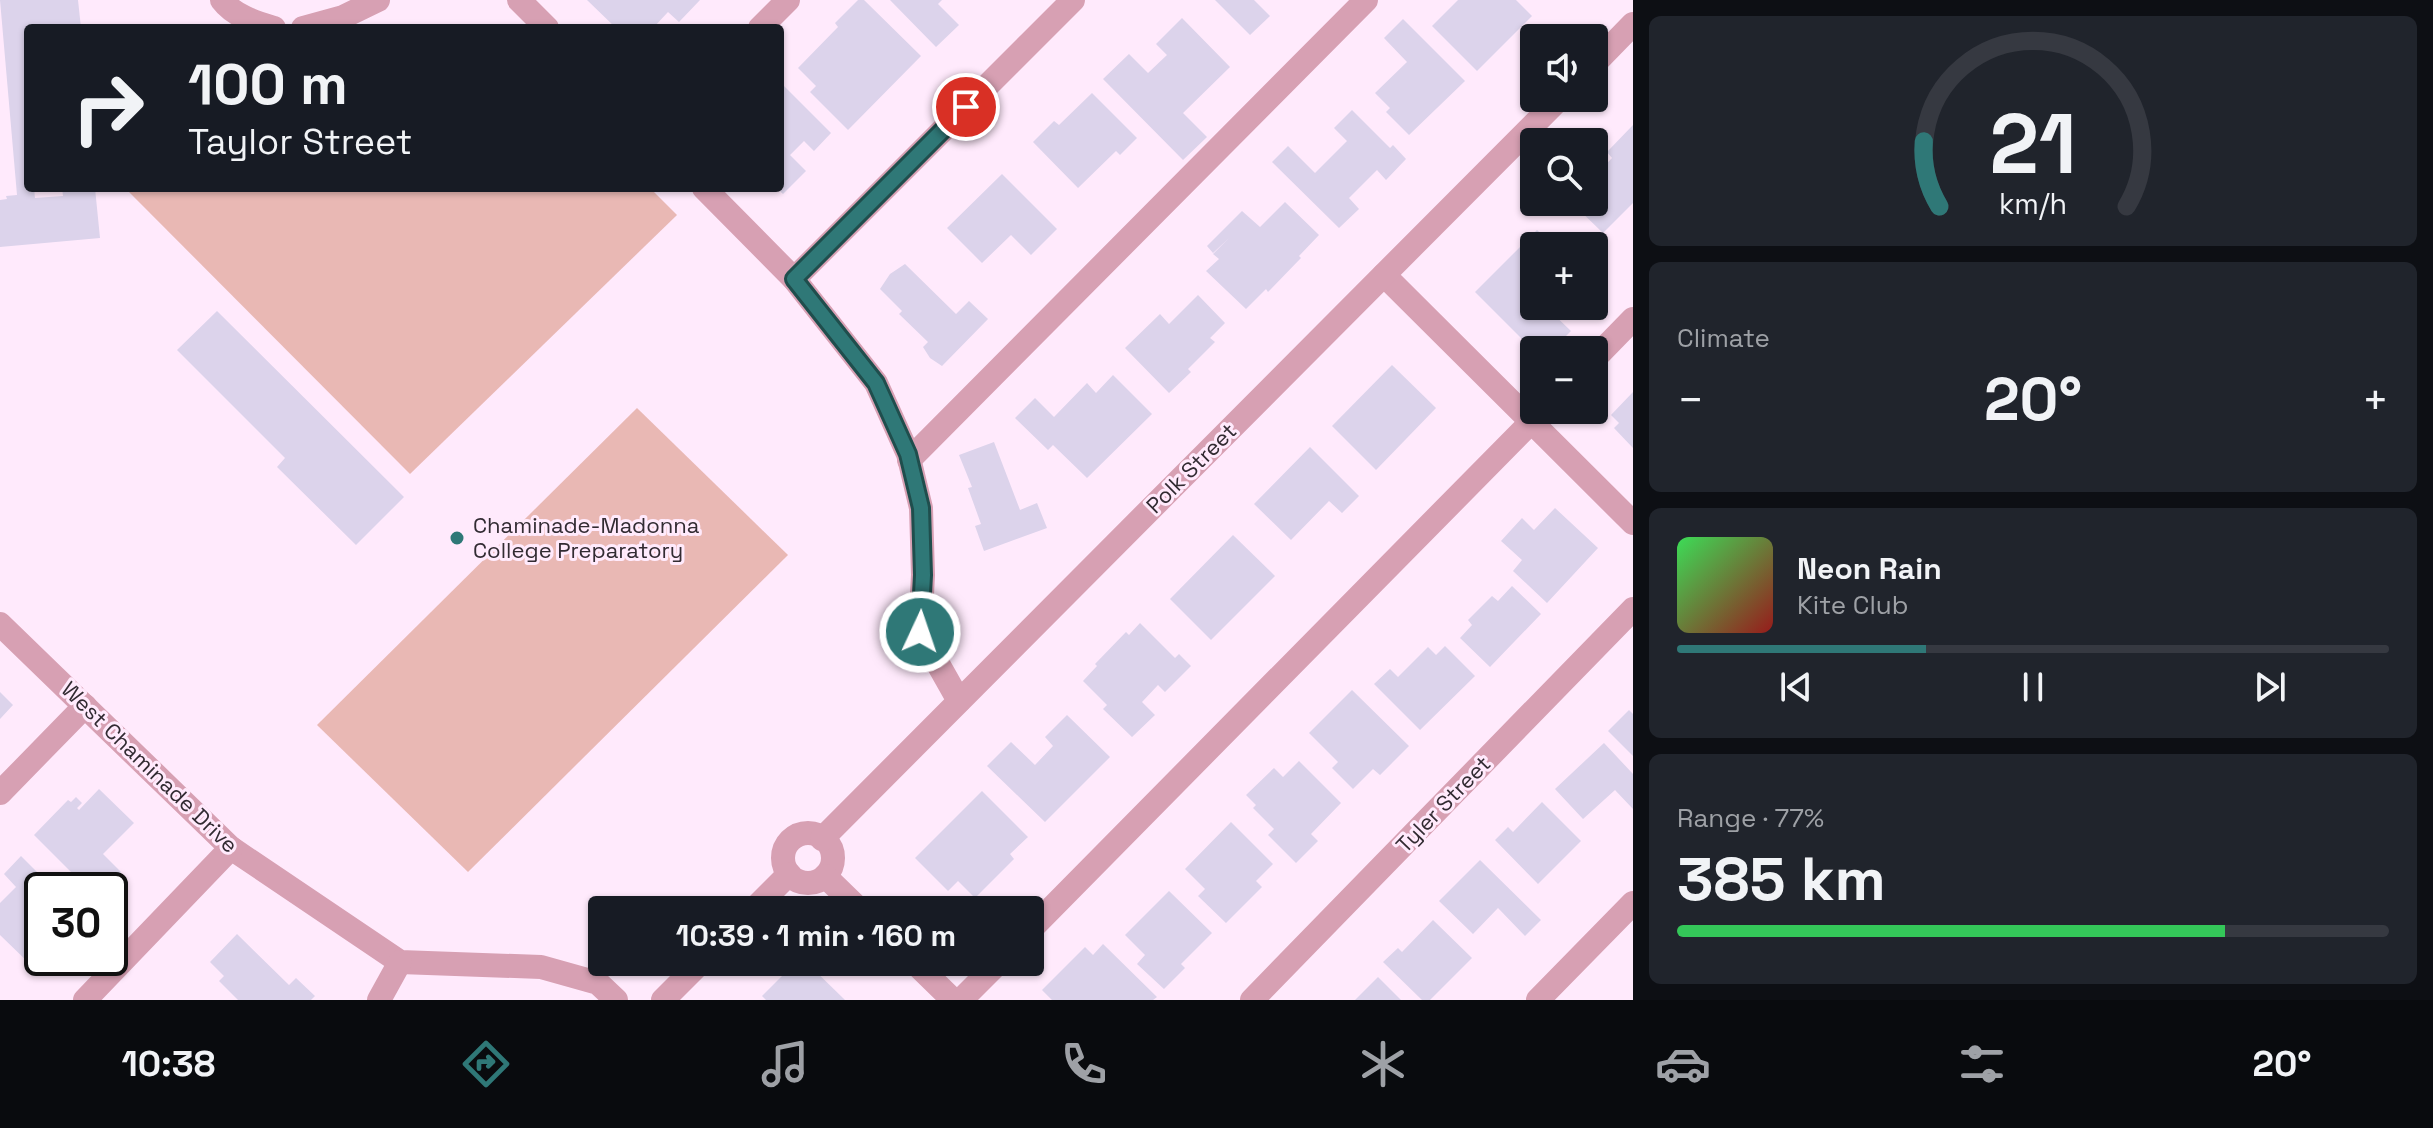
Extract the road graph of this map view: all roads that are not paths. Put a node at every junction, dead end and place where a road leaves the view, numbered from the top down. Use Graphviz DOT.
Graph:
graph roads {
  1 [pos="222,0"];
  2 [pos="378,0"];
  3 [pos="519,0"];
  4 [pos="788,0"];
  5 [pos="1073,0"];
  6 [pos="1366,0"];
  7 [pos="261,24"];
  8 [pos="318,24"];
  9 [pos="543,24"];
  10 [pos="764,24"];
  11 [pos="1633,24"];
  12 [pos="1608,50"];
  13 [pos="1546,112"];
  14 [pos="708,192"];
  15 [pos="1384,275"];
  16 [pos="794,279"];
  17 [pos="1633,319"];
  18 [pos="1608,345"];
  19 [pos="1520,400"];
  20 [pos="1529,424"];
  21 [pos="1544,424"];
  22 [pos="909,460"];
  23 [pos="1633,523"];
  24 [pos="1633,609"];
  25 [pos="0,624"];
  26 [pos="959,701"];
  27 [pos="85,706"];
  28 [pos="0,793"];
  29 [pos="822,839"];
  30 [pos="231,848"];
  31 [pos="789,874"];
  32 [pos="825,876"];
  33 [pos="767,896"];
  34 [pos="846,896"];
  35 [pos="1633,903"];
  36 [pos="1044,916"];
  37 [pos="400,962"];
  38 [pos="687,976"];
  39 [pos="928,976"];
  40 [pos="985,976"];
  41 [pos="85,1000"];
  42 [pos="379,1000"];
  43 [pos="616,1000"];
  44 [pos="663,1000"];
  45 [pos="953,1000"];
  46 [pos="961,1000"];
  47 [pos="1252,1000"];
  48 [pos="1538,1000"];
  1 -- 7 [label="street"];
  2 -- 8 [label="street"];
  3 -- 9 [label="street"];
  4 -- 10 [label="street"];
  5 -- 16 [label="street"];
  6 -- 22 [label="street"];
  11 -- 12 [label="street"];
  13 -- 15 [label="street, Polk Street"];
  14 -- 16 [label="street"];
  15 -- 19 [label="street"];
  15 -- 26 [label="street, Polk Street"];
  16 -- 22 [label="street"];
  17 -- 18 [label="street"];
  20 -- 36 [label="street"];
  21 -- 23 [label="street"];
  22 -- 26 [label="street"];
  24 -- 47 [label="street, Tyler Street"];
  25 -- 27 [label="street, West Chaminade Drive"];
  26 -- 29 [label="street, Polk Street"];
  27 -- 28 [label="street"];
  27 -- 30 [label="street, West Chaminade Drive"];
  29 -- 31 [label="street"];
  29 -- 32 [label="street"];
  30 -- 37 [label="street, West Chaminade Drive"];
  30 -- 41 [label="street"];
  31 -- 32 [label="street"];
  31 -- 33 [label="street"];
  32 -- 34 [label="street"];
  35 -- 48 [label="street"];
  37 -- 42 [label="street"];
  37 -- 43 [label="street"];
  38 -- 44 [label="street"];
  39 -- 45 [label="street"];
  40 -- 46 [label="street"];
}
